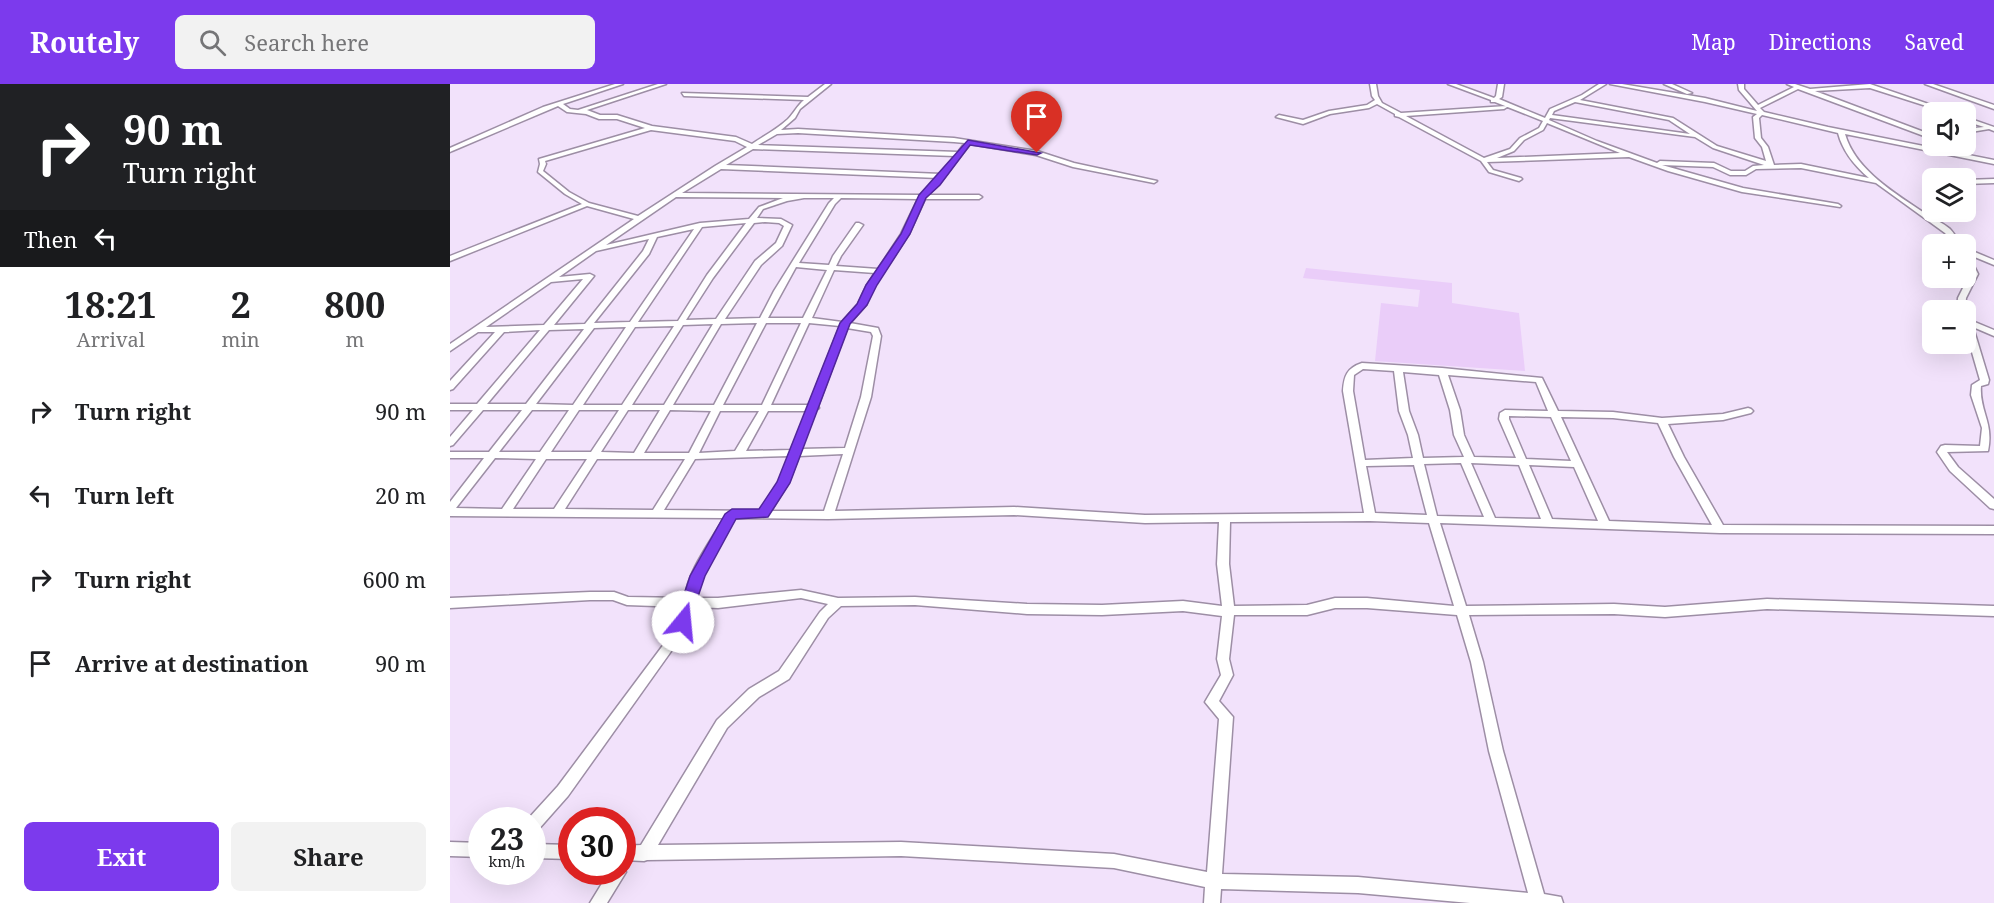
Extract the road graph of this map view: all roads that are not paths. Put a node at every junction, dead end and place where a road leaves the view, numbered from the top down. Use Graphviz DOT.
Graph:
graph roads {
  1 [pos="620,84"];
  2 [pos="663,84"];
  3 [pos="828,84"];
  4 [pos="1373,84"];
  5 [pos="1450,84"];
  6 [pos="1501,84"];
  7 [pos="1603,84"];
  8 [pos="1613,84"];
  9 [pos="1626,84"];
  10 [pos="1667,84"];
  11 [pos="1741,84"];
  12 [pos="1790,84"];
  13 [pos="1928,84"];
  14 [pos="1619,85"];
  15 [pos="1867,85"];
  16 [pos="1798,87"];
  17 [pos="1808,91"];
  18 [pos="684,94"];
  19 [pos="810,99"];
  20 [pos="1572,100"];
  21 [pos="1705,100"];
  22 [pos="1377,101"];
  23 [pos="1493,101"];
  24 [pos="558,103"];
  25 [pos="1922,103"];
  26 [pos="1510,106"];
  27 [pos="1994,107"];
  28 [pos="542,109"];
  29 [pos="1742,109"];
  30 [pos="1760,110"];
  31 [pos="569,111"];
  32 [pos="578,111"];
  33 [pos="1396,115"];
  34 [pos="1279,117"];
  35 [pos="1756,117"];
  36 [pos="1547,119"];
  37 [pos="1976,123"];
  38 [pos="651,128"];
  39 [pos="1994,129"];
  40 [pos="1976,130"];
  41 [pos="1841,132"];
  42 [pos="1922,133"];
  43 [pos="774,134"];
  44 [pos="1695,136"];
  45 [pos="968,142"];
  46 [pos="752,147"];
  47 [pos="450,150"];
  48 [pos="957,154"];
  49 [pos="1976,154"];
  50 [pos="1631,155"];
  51 [pos="1485,160"];
  52 [pos="1994,161"];
  53 [pos="1648,163"];
  54 [pos="1771,165"];
  55 [pos="717,167"];
  56 [pos="941,176"];
  57 [pos="1519,179"];
  58 [pos="1154,181"];
  59 [pos="1994,181"];
  60 [pos="1878,182"];
  61 [pos="1976,182"];
  62 [pos="675,195"];
  63 [pos="809,195"];
  64 [pos="841,195"];
  65 [pos="922,197"];
  66 [pos="979,197"];
  67 [pos="587,204"];
  68 [pos="1838,206"];
  69 [pos="1922,209"];
  70 [pos="639,218"];
  71 [pos="753,219"];
  72 [pos="1939,222"];
  73 [pos="700,225"];
  74 [pos="859,225"];
  75 [pos="1950,234"];
  76 [pos="655,235"];
  77 [pos="591,250"];
  78 [pos="1976,255"];
  79 [pos="450,259"];
  80 [pos="1994,263"];
  81 [pos="794,265"];
  82 [pos="832,267"];
  83 [pos="880,271"];
  84 [pos="549,280"];
  85 [pos="764,320"];
  86 [pos="719,321"];
  87 [pos="804,322"];
  88 [pos="680,323"];
  89 [pos="845,323"];
  90 [pos="631,325"];
  91 [pos="1976,325"];
  92 [pos="587,327"];
  93 [pos="546,328"];
  94 [pos="476,330"];
  95 [pos="501,330"];
  96 [pos="1994,333"];
  97 [pos="1976,341"];
  98 [pos="450,348"];
  99 [pos="1398,368"];
  100 [pos="1442,371"];
  101 [pos="1990,376"];
  102 [pos="450,387"];
  103 [pos="579,405"];
  104 [pos="668,405"];
  105 [pos="626,406"];
  106 [pos="450,407"];
  107 [pos="482,407"];
  108 [pos="530,407"];
  109 [pos="718,407"];
  110 [pos="765,408"];
  111 [pos="814,408"];
  112 [pos="1748,411"];
  113 [pos="1556,414"];
  114 [pos="1662,421"];
  115 [pos="450,444"];
  116 [pos="849,451"];
  117 [pos="493,453"];
  118 [pos="545,454"];
  119 [pos="594,454"];
  120 [pos="739,454"];
  121 [pos="794,454"];
  122 [pos="450,455"];
  123 [pos="638,455"];
  124 [pos="692,456"];
  125 [pos="1468,460"];
  126 [pos="1418,461"];
  127 [pos="1522,461"];
  128 [pos="1360,463"];
  129 [pos="1576,464"];
  130 [pos="1994,505"];
  131 [pos="450,511"];
  132 [pos="505,512"];
  133 [pos="657,513"];
  134 [pos="556,514"];
  135 [pos="732,514"];
  136 [pos="763,514"];
  137 [pos="828,515"];
  138 [pos="1225,517"];
  139 [pos="1370,517"];
  140 [pos="1434,518"];
  141 [pos="1491,521"];
  142 [pos="1548,522"];
  143 [pos="1604,524"];
  144 [pos="1720,528"];
  145 [pos="1994,530"];
  146 [pos="838,602"];
  147 [pos="450,603"];
  148 [pos="691,603"];
  149 [pos="1228,611"];
  150 [pos="1460,611"];
  151 [pos="1994,611"];
  152 [pos="546,810"];
  153 [pos="636,848"];
  154 [pos="450,849"];
  155 [pos="468,850"];
  156 [pos="636,857"];
  157 [pos="1212,881"];
  158 [pos="610,885"];
  159 [pos="1538,902"];
  160 [pos="598,903"];
  161 [pos="1212,903"];
  162 [pos="1555,903"];
  1 -- 24 [label="street"];
  2 -- 32 [label="street"];
  3 -- 19 [label="street"];
  4 -- 22 [label="street"];
  5 -- 23 [label="street"];
  6 -- 23 [label="street"];
  7 -- 20 [label="street"];
  8 -- 14 [label="street"];
  9 -- 14 [label="street"];
  10 -- 21 [label="street"];
  11 -- 30 [label="street"];
  12 -- 16 [label="street"];
  13 -- 27 [label="street"];
  14 -- 21 [label="street"];
  15 -- 17 [label="street"];
  15 -- 25 [label="street"];
  16 -- 17 [label="street"];
  16 -- 30 [label="street"];
  17 -- 42 [label="street"];
  18 -- 19 [label="street"];
  19 -- 43 [label="street"];
  20 -- 36 [label="street"];
  20 -- 44 [label="street"];
  21 -- 29 [label="street"];
  22 -- 33 [label="street"];
  22 -- 34 [label="street"];
  23 -- 26 [label="street"];
  24 -- 28 [label="street"];
  24 -- 31 [label="street"];
  26 -- 33 [label="street"];
  26 -- 36 [label="street"];
  28 -- 31 [label="street"];
  28 -- 47 [label="street"];
  29 -- 30 [label="street"];
  29 -- 35 [label="street"];
  30 -- 35 [label="street"];
  30 -- 41 [label="street"];
  31 -- 32 [label="street"];
  32 -- 38 [label="street"];
  33 -- 51 [label="street"];
  35 -- 54 [label="street"];
  36 -- 44 [label="street"];
  36 -- 50 [label="street"];
  36 -- 51 [label="street"];
  37 -- 39 [label="street"];
  38 -- 46 [label="street"];
  38 -- 67 [label="street"];
  39 -- 40 [label="street"];
  41 -- 52 [label="street"];
  41 -- 60 [label="street"];
  43 -- 45 [label="street"];
  43 -- 46 [label="street"];
  44 -- 54 [label="street"];
  45 -- 48 [label="street"];
  45 -- 58 [label="street"];
  46 -- 48 [label="street"];
  46 -- 55 [label="street"];
  48 -- 56 [label="street"];
  49 -- 52 [label="street"];
  50 -- 51 [label="street"];
  50 -- 53 [label="street"];
  51 -- 57 [label="street"];
  53 -- 54 [label="street"];
  53 -- 68 [label="street"];
  54 -- 60 [label="street"];
  55 -- 56 [label="street"];
  55 -- 62 [label="street"];
  56 -- 65 [label="street"];
  59 -- 61 [label="street"];
  60 -- 69 [label="street"];
  62 -- 63 [label="street"];
  62 -- 70 [label="street"];
  63 -- 64 [label="street"];
  63 -- 71 [label="street"];
  64 -- 65 [label="street"];
  64 -- 81 [label="street"];
  65 -- 66 [label="street"];
  65 -- 83 [label="street"];
  67 -- 70 [label="street"];
  67 -- 79 [label="street"];
  70 -- 77 [label="street"];
  71 -- 73 [label="street"];
  71 -- 86 [label="street"];
  71 -- 88 [label="street"];
  72 -- 75 [label="street"];
  73 -- 76 [label="street"];
  73 -- 90 [label="street"];
  74 -- 82 [label="street"];
  76 -- 77 [label="street"];
  76 -- 92 [label="street"];
  77 -- 84 [label="street"];
  78 -- 80 [label="street"];
  81 -- 82 [label="street"];
  81 -- 85 [label="street"];
  82 -- 83 [label="street"];
  82 -- 87 [label="street"];
  83 -- 89 [label="street"];
  84 -- 93 [label="street"];
  84 -- 94 [label="street"];
  85 -- 86 [label="street"];
  85 -- 87 [label="street"];
  85 -- 109 [label="street"];
  86 -- 88 [label="street"];
  86 -- 104 [label="street"];
  87 -- 89 [label="street"];
  87 -- 110 [label="street"];
  88 -- 90 [label="street"];
  88 -- 105 [label="street"];
  89 -- 111 [label="street"];
  89 -- 116 [label="street"];
  90 -- 92 [label="street"];
  90 -- 103 [label="street"];
  91 -- 96 [label="street"];
  92 -- 93 [label="street"];
  92 -- 108 [label="street"];
  93 -- 95 [label="street"];
  93 -- 107 [label="street"];
  94 -- 95 [label="street"];
  94 -- 98 [label="street"];
  95 -- 102 [label="street"];
  97 -- 101 [label="street"];
  99 -- 100 [label="street"];
  99 -- 126 [label="street"];
  99 -- 128 [label="street"];
  100 -- 113 [label="street"];
  100 -- 125 [label="street"];
  101 -- 130 [label="street"];
  103 -- 105 [label="street"];
  103 -- 108 [label="street"];
  103 -- 118 [label="street"];
  104 -- 105 [label="street"];
  104 -- 109 [label="street"];
  104 -- 123 [label="street"];
  105 -- 119 [label="street"];
  106 -- 107 [label="street"];
  107 -- 108 [label="street"];
  107 -- 115 [label="street"];
  108 -- 117 [label="street"];
  109 -- 110 [label="street"];
  109 -- 124 [label="street"];
  110 -- 111 [label="street"];
  110 -- 120 [label="street"];
  111 -- 121 [label="street"];
  112 -- 114 [label="street"];
  113 -- 114 [label="street"];
  113 -- 127 [label="street"];
  113 -- 129 [label="street"];
  114 -- 144 [label="street"];
  116 -- 121 [label="street"];
  116 -- 137 [label="street"];
  117 -- 118 [label="street"];
  117 -- 122 [label="street"];
  117 -- 131 [label="street"];
  118 -- 119 [label="street"];
  118 -- 132 [label="street"];
  119 -- 123 [label="street"];
  119 -- 134 [label="street"];
  120 -- 121 [label="street"];
  120 -- 124 [label="street"];
  121 -- 136 [label="street"];
  123 -- 124 [label="street"];
  124 -- 133 [label="street"];
  125 -- 126 [label="street"];
  125 -- 127 [label="street"];
  125 -- 141 [label="street"];
  126 -- 128 [label="street"];
  126 -- 140 [label="street"];
  127 -- 129 [label="street"];
  127 -- 142 [label="street"];
  128 -- 139 [label="street"];
  129 -- 143 [label="street"];
  131 -- 132 [label="street"];
  132 -- 134 [label="street"];
  133 -- 134 [label="street"];
  133 -- 135 [label="street"];
  135 -- 136 [label="street"];
  135 -- 148 [label="street"];
  136 -- 137 [label="street"];
  137 -- 138 [label="street"];
  138 -- 139 [label="street"];
  138 -- 149 [label="street"];
  139 -- 140 [label="street"];
  140 -- 141 [label="street"];
  140 -- 150 [label="street"];
  141 -- 142 [label="street"];
  142 -- 143 [label="street"];
  143 -- 144 [label="street"];
  144 -- 145 [label="street"];
  146 -- 148 [label="street"];
  146 -- 149 [label="street"];
  146 -- 153 [label="street"];
  147 -- 148 [label="street"];
  148 -- 152 [label="street"];
  149 -- 150 [label="street"];
  149 -- 157 [label="street"];
  150 -- 151 [label="street"];
  150 -- 159 [label="street"];
  154 -- 155 [label="street"];
  156 -- 157 [label="street"];
  157 -- 159 [label="street"];
  157 -- 161 [label="street"];
  158 -- 160 [label="street"];
  159 -- 162 [label="street"];
}
